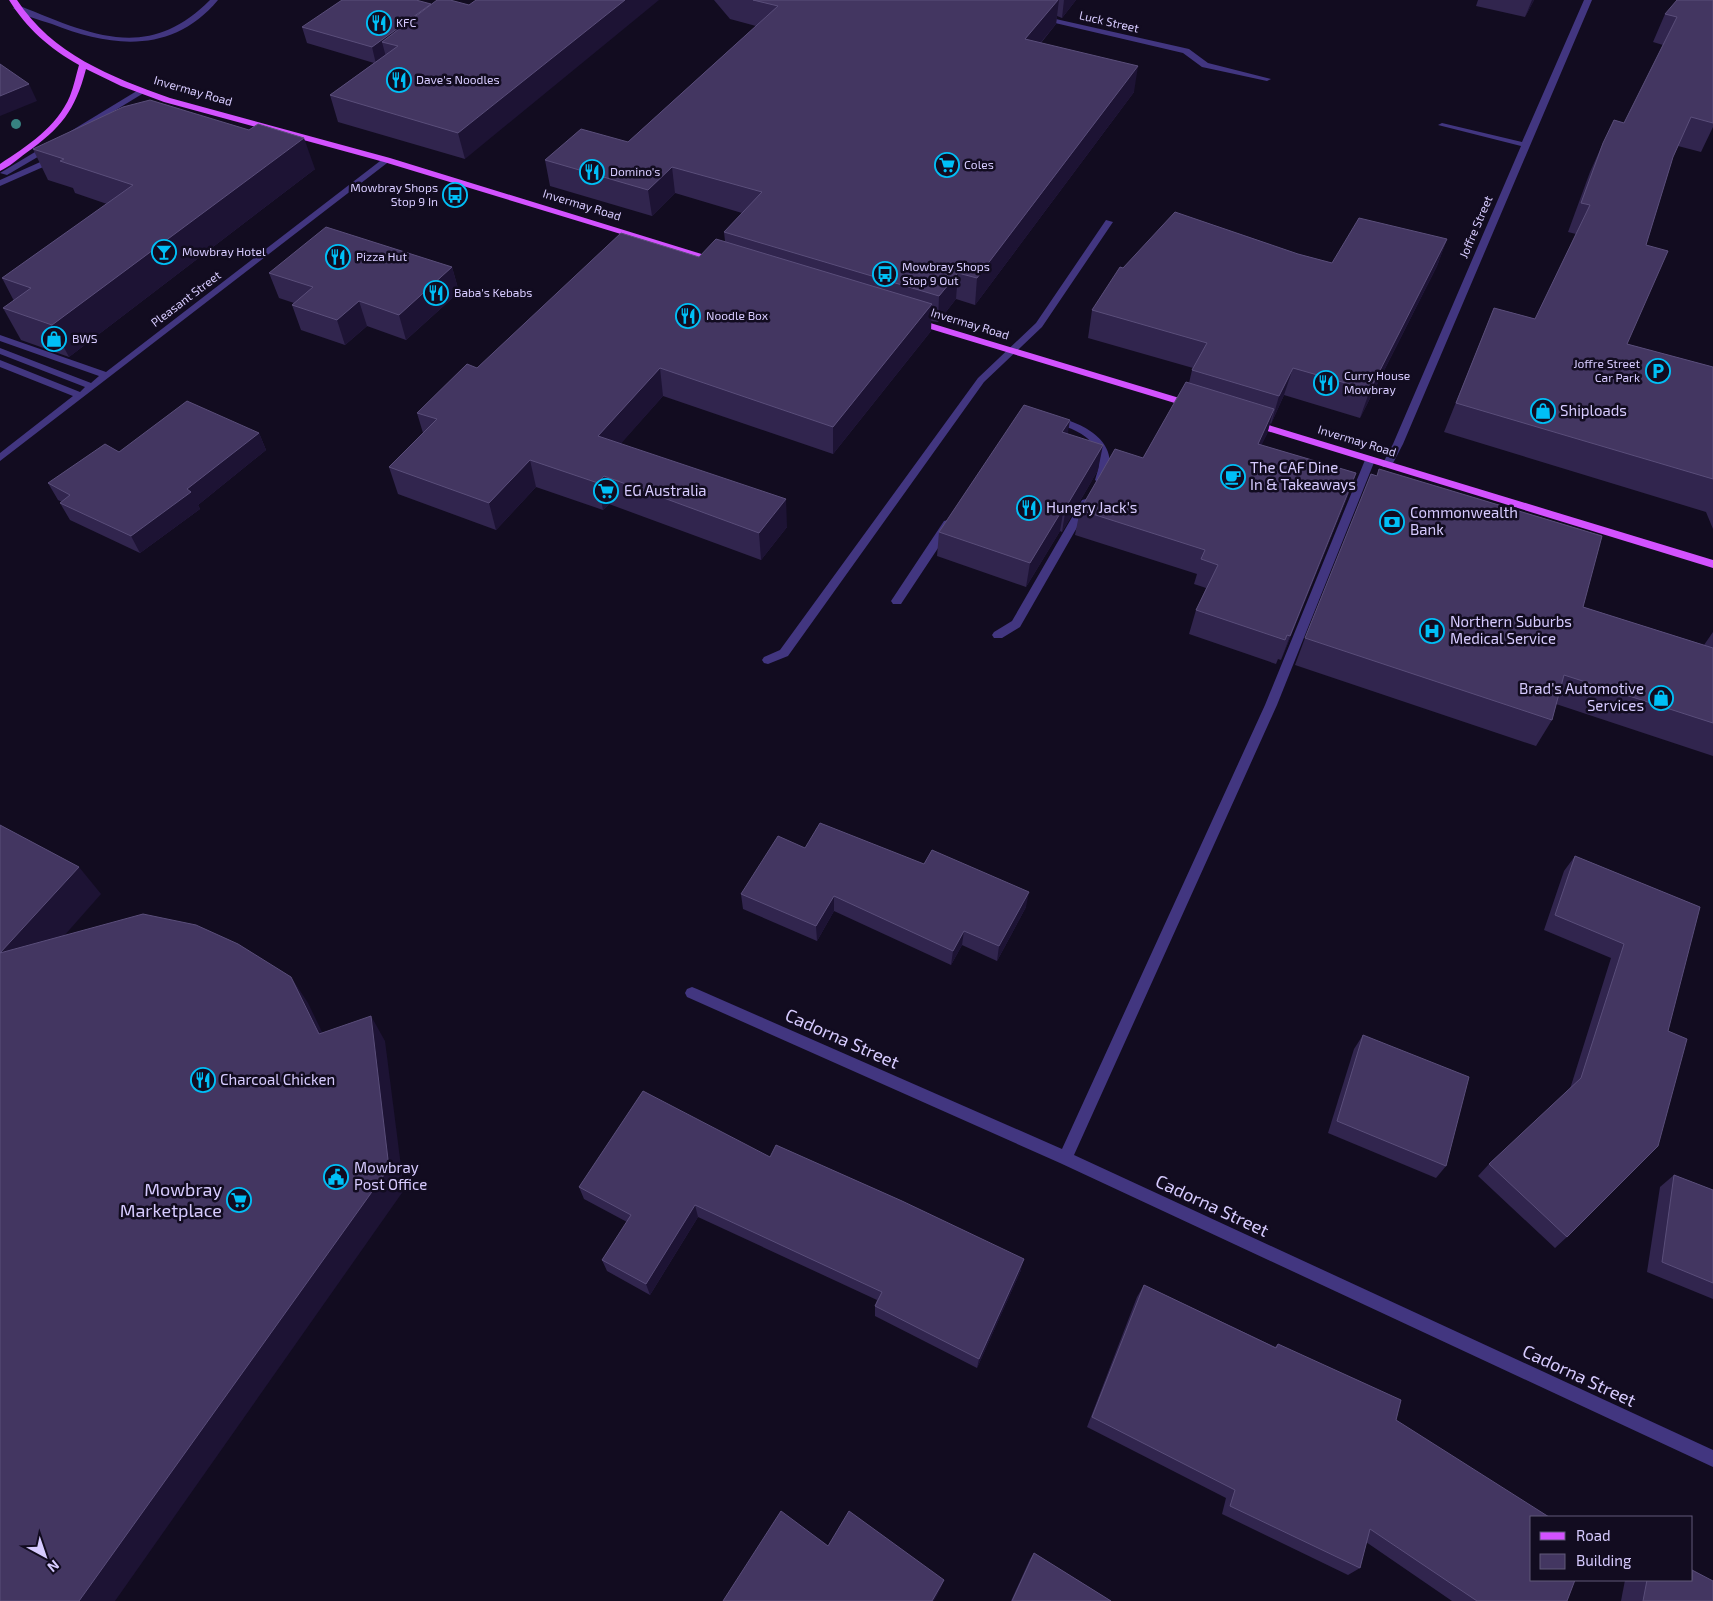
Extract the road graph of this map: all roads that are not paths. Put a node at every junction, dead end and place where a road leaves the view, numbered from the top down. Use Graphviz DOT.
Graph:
graph roads {
  1 [pos="214,0"];
  2 [pos="1588,0"];
  3 [pos="15,4"];
  4 [pos="1034,16"];
  5 [pos="82,64"];
  6 [pos="1267,79"];
  7 [pos="143,91"];
  8 [pos="1442,125"];
  9 [pos="1525,145"];
  10 [pos="65,154"];
  11 [pos="387,160"];
  12 [pos="0,168"];
  13 [pos="0,176"];
  14 [pos="0,183"];
  15 [pos="1109,222"];
  16 [pos="724,263"];
  17 [pos="909,319"];
  18 [pos="0,338"];
  19 [pos="0,351"];
  20 [pos="1013,351"];
  21 [pos="0,363"];
  22 [pos="105,375"];
  23 [pos="91,386"];
  24 [pos="80,395"];
  25 [pos="1198,407"];
  26 [pos="1043,417"];
  27 [pos="1245,422"];
  28 [pos="0,458"];
  29 [pos="1370,460"];
  30 [pos="1387,465"];
  31 [pos="954,514"];
  32 [pos="1713,564"];
  33 [pos="897,601"];
  34 [pos="998,635"];
  35 [pos="768,660"];
  36 [pos="692,993"];
  37 [pos="1065,1158"];
  38 [pos="1713,1459"];
  1 -- 3 [label="street"];
  2 -- 9 [label="street, Joffre Street"];
  3 -- 5 [label="main road, Invermay Road"];
  4 -- 6 [label="street, Luck Street"];
  5 -- 7 [label="main road, Invermay Road"];
  5 -- 12 [label="main road"];
  7 -- 11 [label="main road, Invermay Road"];
  7 -- 13 [label="street"];
  8 -- 9 [label="street"];
  9 -- 30 [label="street, Joffre Street"];
  10 -- 14 [label="street"];
  11 -- 16 [label="main road, Invermay Road"];
  11 -- 22 [label="street, Pleasant Street"];
  15 -- 20 [label="street"];
  17 -- 20 [label="main road, Invermay Road"];
  18 -- 22 [label="street"];
  19 -- 23 [label="street"];
  20 -- 25 [label="main road, Invermay Road"];
  20 -- 35 [label="street"];
  21 -- 24 [label="street"];
  22 -- 23 [label="street, Pleasant Street"];
  23 -- 24 [label="street, Pleasant Street"];
  24 -- 28 [label="street, Pleasant Street"];
  26 -- 34 [label="street"];
  27 -- 29 [label="main road, Invermay Road"];
  29 -- 30 [label="main road, Invermay Road"];
  29 -- 37 [label="street"];
  30 -- 32 [label="main road, Invermay Road"];
  31 -- 33 [label="street"];
  36 -- 37 [label="street, Cadorna Street"];
  37 -- 38 [label="street, Cadorna Street"];
}
